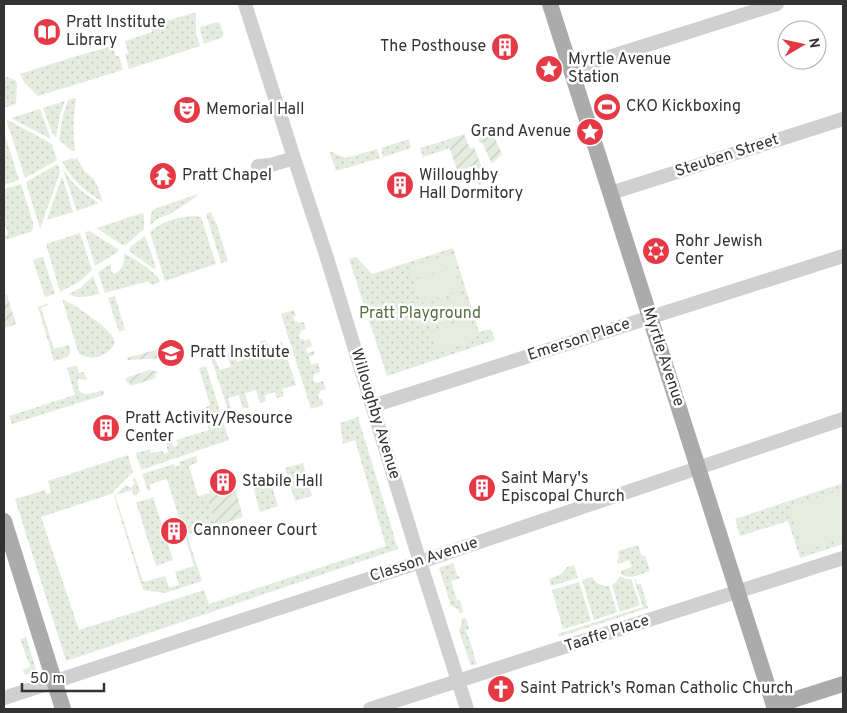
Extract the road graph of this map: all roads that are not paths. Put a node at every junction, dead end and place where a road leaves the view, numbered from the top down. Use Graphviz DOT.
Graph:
graph roads {
  1 [pos="245,4"];
  2 [pos="550,4"];
  3 [pos="778,4"];
  4 [pos="571,69"];
  5 [pos="843,119"];
  6 [pos="294,158"];
  7 [pos="258,166"];
  8 [pos="611,193"];
  9 [pos="843,256"];
  10 [pos="650,318"];
  11 [pos="372,406"];
  12 [pos="843,418"];
  13 [pos="698,468"];
  14 [pos="4,521"];
  15 [pos="843,558"];
  16 [pos="420,562"];
  17 [pos="738,593"];
  18 [pos="458,681"];
  19 [pos="55,682"];
  20 [pos="843,684"];
  21 [pos="4,698"];
  22 [pos="771,708"];
  23 [pos="63,709"];
  24 [pos="370,709"];
  25 [pos="467,709"];
  1 -- 6 [label="street, Willoughby Avenue"];
  2 -- 4 [label="main road, Myrtle Avenue"];
  3 -- 4 [label="street"];
  4 -- 8 [label="main road, Myrtle Avenue"];
  5 -- 8 [label="street, Steuben Street"];
  6 -- 7 [label="street"];
  6 -- 11 [label="street, Willoughby Avenue"];
  8 -- 10 [label="main road, Myrtle Avenue"];
  9 -- 10 [label="street, Emerson Place"];
  10 -- 11 [label="street, Emerson Place"];
  10 -- 13 [label="main road, Myrtle Avenue"];
  11 -- 16 [label="street, Willoughby Avenue"];
  12 -- 13 [label="street, Classon Avenue"];
  13 -- 16 [label="street, Classon Avenue"];
  13 -- 17 [label="main road, Myrtle Avenue"];
  14 -- 19 [label="main road"];
  15 -- 17 [label="street, Taaffe Place"];
  16 -- 18 [label="street, Willoughby Avenue"];
  16 -- 19 [label="street, Classon Avenue"];
  17 -- 18 [label="street, Taaffe Place"];
  17 -- 22 [label="main road, Myrtle Avenue"];
  18 -- 24 [label="street, Taaffe Place"];
  18 -- 25 [label="street, Willoughby Avenue"];
  19 -- 21 [label="street, Classon Avenue"];
  19 -- 23 [label="main road"];
  20 -- 22 [label="main road"];
}
